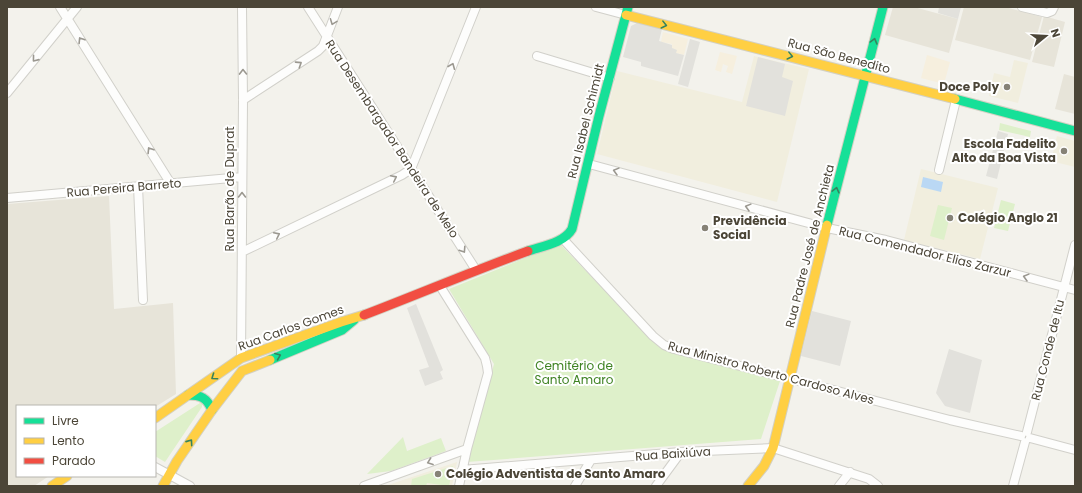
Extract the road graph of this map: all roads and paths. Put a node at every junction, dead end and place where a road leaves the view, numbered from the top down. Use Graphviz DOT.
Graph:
graph roads {
  1 [pos="60,7"];
  2 [pos="77,7"];
  3 [pos="242,7"];
  4 [pos="308,7"];
  5 [pos="338,7"];
  6 [pos="476,7"];
  7 [pos="596,7"];
  8 [pos="884,7"];
  9 [pos="1022,7"];
  10 [pos="1054,7"];
  11 [pos="627,11"];
  12 [pos="68,19"];
  13 [pos="327,36"];
  14 [pos="537,56"];
  15 [pos="865,75"];
  16 [pos="610,78"];
  17 [pos="7,93"];
  18 [pos="243,100"];
  19 [pos="956,100"];
  20 [pos="1075,131"];
  21 [pos="589,164"];
  22 [pos="411,169"];
  23 [pos="939,170"];
  24 [pos="242,177"];
  25 [pos="171,184"];
  26 [pos="138,186"];
  27 [pos="7,198"];
  28 [pos="827,228"];
  29 [pos="563,239"];
  30 [pos="1075,245"];
  31 [pos="242,252"];
  32 [pos="476,270"];
  33 [pos="440,286"];
  34 [pos="1064,287"];
  35 [pos="1075,290"];
  36 [pos="143,300"];
  37 [pos="357,318"];
  38 [pos="241,358"];
  39 [pos="242,371"];
  40 [pos="789,379"];
  41 [pos="188,395"];
  42 [pos="212,410"];
  43 [pos="156,417"];
  44 [pos="1026,437"];
  45 [pos="773,448"];
  46 [pos="467,449"];
  47 [pos="1075,450"];
  48 [pos="681,452"];
  49 [pos="591,460"];
  50 [pos="156,468"];
  51 [pos="462,470"];
  52 [pos="850,472"];
  53 [pos="168,474"];
  54 [pos="66,477"];
  55 [pos="52,486"];
  56 [pos="163,486"];
  57 [pos="190,486"];
  58 [pos="364,486"];
  59 [pos="459,486"];
  60 [pos="575,486"];
  61 [pos="656,486"];
  62 [pos="748,486"];
  63 [pos="839,486"];
  64 [pos="878,486"];
  65 [pos="1013,486"];
  1 -- 12 [label="street"];
  2 -- 12 [label="street"];
  18 -- 3 [label="street, Rua Barão de Duprat, one-way"];
  4 -- 13 [label="street, Rua Desembargador Bandeira de Melo"];
  5 -- 13 [label="street, one-way"];
  22 -- 6 [label="street, one-way"];
  7 -- 11 [label="street, Rua São Benedito"];
  15 -- 8 [label="street, Rua Padre José de Anchieta, one-way"];
  9 -- 10 [label="street"];
  11 -- 15 [label="street, Rua São Benedito, one-way"];
  11 -- 16 [label="street, Rua Isabel Schimidt"];
  12 -- 17 [label="street, one-way"];
  25 -- 12 [label="street, one-way"];
  18 -- 13 [label="street, one-way"];
  13 -- 22 [label="street, Rua Desembargador Bandeira de Melo"];
  14 -- 16 [label="street"];
  15 -- 19 [label="street, Rua São Benedito"];
  28 -- 15 [label="street, Rua Padre José de Anchieta, one-way"];
  16 -- 21 [label="street, Rua Isabel Schimidt"];
  18 -- 24 [label="street, Rua Barão de Duprat"];
  19 -- 20 [label="street, Rua São Benedito"];
  19 -- 23 [label="street"];
  28 -- 21 [label="street, Rua Comendador Elias Zarzur, one-way"];
  21 -- 29 [label="street, Rua Isabel Schimidt"];
  31 -- 22 [label="street, one-way"];
  22 -- 32 [label="street, Rua Desembargador Bandeira de Melo, one-way"];
  24 -- 25 [label="street, Rua Pereira Barreto"];
  31 -- 24 [label="street, Rua Barão de Duprat, one-way"];
  25 -- 26 [label="street, Rua Pereira Barreto"];
  26 -- 27 [label="street, Rua Pereira Barreto"];
  26 -- 36 [label="street"];
  34 -- 28 [label="street, Rua Comendador Elias Zarzur, one-way"];
  28 -- 40 [label="street, Rua Padre José de Anchieta"];
  29 -- 32 [label="street, Rua Carlos Gomes"];
  29 -- 40 [label="street, Rua Ministro Roberto Cardoso Alves"];
  30 -- 34 [label="street, Rua Conde de Itu"];
  31 -- 38 [label="street, Rua Barão de Duprat"];
  32 -- 33 [label="street, Rua Carlos Gomes"];
  33 -- 37 [label="street, Rua Carlos Gomes"];
  33 -- 46 [label="street"];
  34 -- 35 [label="street, Rua Comendador Elias Zarzur"];
  34 -- 44 [label="street, Rua Conde de Itu"];
  37 -- 38 [label="street, Rua Carlos Gomes"];
  39 -- 37 [label="street, Rua Carlos Gomes, one-way"];
  38 -- 39 [label="street, Rua Barão de Duprat"];
  38 -- 41 [label="street, Rua Carlos Gomes, one-way"];
  39 -- 42 [label="street, Rua Carlos Gomes"];
  40 -- 44 [label="street, Rua Ministro Roberto Cardoso Alves"];
  40 -- 45 [label="street, Rua Padre José de Anchieta"];
  41 -- 42 [label="street"];
  41 -- 43 [label="street, Rua Carlos Gomes"];
  53 -- 42 [label="street, Rua Carlos Gomes, one-way"];
  44 -- 47 [label="street, Rua Ministro Roberto Cardoso Alves"];
  44 -- 65 [label="street, Rua Conde de Itu"];
  45 -- 48 [label="street, Rua Baixiúva"];
  45 -- 52 [label="street, Rua Baixiúva"];
  45 -- 62 [label="street, Rua Padre José de Anchieta"];
  46 -- 51 [label="street"];
  46 -- 58 [label="street, one-way"];
  48 -- 49 [label="street, Rua Baixiúva"];
  48 -- 61 [label="street"];
  49 -- 51 [label="street, Rua Baixiúva"];
  49 -- 60 [label="street"];
  50 -- 53 [label="street"];
  51 -- 59 [label="street"];
  52 -- 63 [label="street"];
  52 -- 64 [label="street, Rua Baixiúva"];
  53 -- 56 [label="street, Rua Carlos Gomes"];
  53 -- 57 [label="street"];
  54 -- 55 [label="street"];
}
